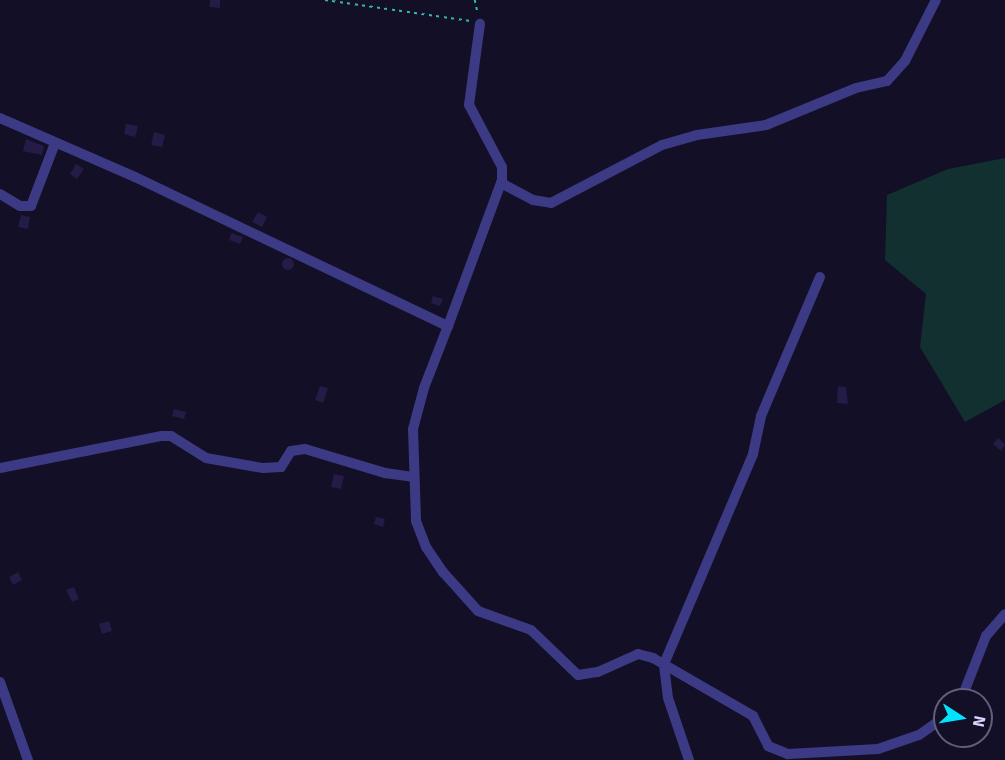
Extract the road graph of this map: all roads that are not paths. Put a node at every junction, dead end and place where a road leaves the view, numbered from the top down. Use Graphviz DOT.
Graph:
graph roads {
  1 [pos="936,0"];
  2 [pos="480,24"];
  3 [pos="0,118"];
  4 [pos="55,143"];
  5 [pos="501,183"];
  6 [pos="0,194"];
  7 [pos="820,277"];
  8 [pos="448,326"];
  9 [pos="0,468"];
  10 [pos="413,477"];
  11 [pos="1005,614"];
  12 [pos="664,664"];
  13 [pos="0,682"];
  14 [pos="966,688"];
  15 [pos="933,725"];
  16 [pos="869,755"];
  17 [pos="28,760"];
  18 [pos="689,760"];
  1 -- 5 [label="street"];
  2 -- 5 [label="street"];
  3 -- 4 [label="street"];
  4 -- 6 [label="street"];
  4 -- 8 [label="street"];
  5 -- 8 [label="street"];
  7 -- 12 [label="street"];
  8 -- 10 [label="street"];
  9 -- 10 [label="street"];
  10 -- 12 [label="street"];
  11 -- 14 [label="street"];
  12 -- 16 [label="street"];
  12 -- 18 [label="street"];
  13 -- 17 [label="street"];
  15 -- 16 [label="street"];
}
